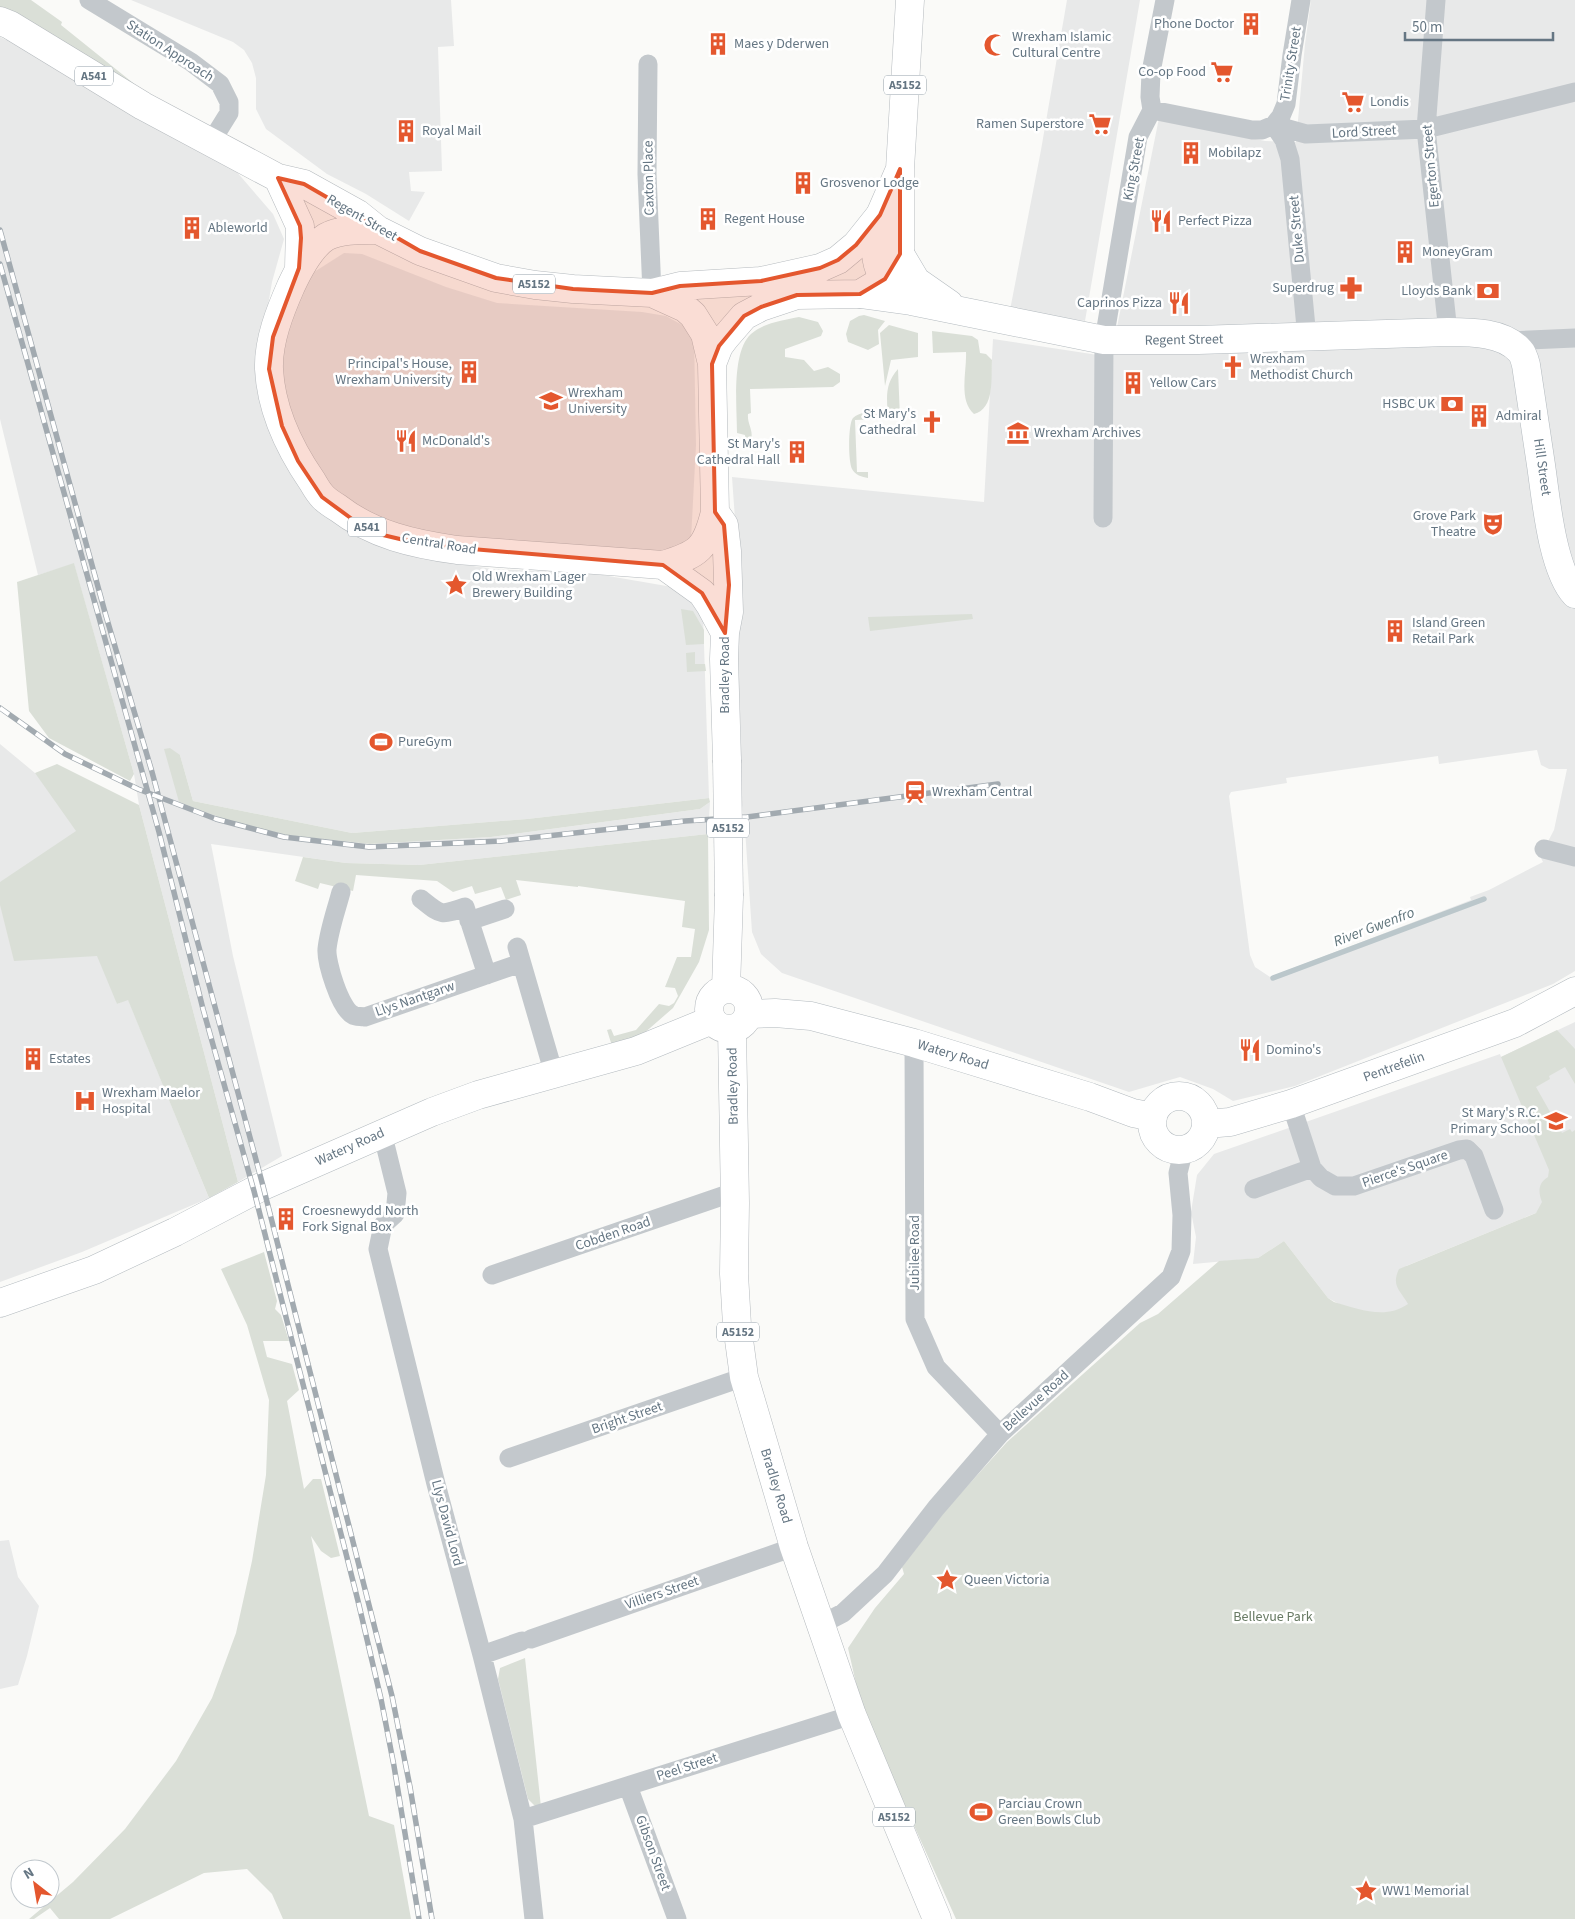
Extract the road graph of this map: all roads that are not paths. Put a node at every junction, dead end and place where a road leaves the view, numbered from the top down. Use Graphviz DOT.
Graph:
graph roads {
  1 [pos="89,0"];
  2 [pos="910,0"];
  3 [pos="1165,0"];
  4 [pos="1301,0"];
  5 [pos="1436,0"];
  6 [pos="0,21"];
  7 [pos="648,64"];
  8 [pos="1575,92"];
  9 [pos="1152,110"];
  10 [pos="1274,125"];
  11 [pos="1426,129"];
  12 [pos="211,142"];
  13 [pos="900,169"];
  14 [pos="278,178"];
  15 [pos="880,215"];
  16 [pos="378,230"];
  17 [pos="900,254"];
  18 [pos="299,268"];
  19 [pos="885,279"];
  20 [pos="760,281"];
  21 [pos="652,293"];
  22 [pos="860,294"];
  23 [pos="796,295"];
  24 [pos="911,301"];
  25 [pos="961,311"];
  26 [pos="1448,332"];
  27 [pos="1307,338"];
  28 [pos="1575,338"];
  29 [pos="1104,340"];
  30 [pos="1508,341"];
  31 [pos="712,364"];
  32 [pos="715,512"];
  33 [pos="1103,518"];
  34 [pos="663,565"];
  35 [pos="1575,594"];
  36 [pos="724,633"];
  37 [pos="1544,849"];
  38 [pos="1575,857"];
  39 [pos="341,892"];
  40 [pos="421,899"];
  41 [pos="505,908"];
  42 [pos="469,921"];
  43 [pos="487,975"];
  44 [pos="1575,991"];
  45 [pos="731,1021"];
  46 [pos="914,1043"];
  47 [pos="554,1074"];
  48 [pos="1290,1104"];
  49 [pos="1153,1117"];
  50 [pos="1206,1124"];
  51 [pos="382,1132"];
  52 [pos="1184,1149"];
  53 [pos="1312,1168"];
  54 [pos="1254,1189"];
  55 [pos="734,1192"];
  56 [pos="1494,1210"];
  57 [pos="492,1276"];
  58 [pos="0,1302"];
  59 [pos="744,1377"];
  60 [pos="1000,1434"];
  61 [pos="509,1458"];
  62 [pos="794,1547"];
  63 [pos="820,1625"];
  64 [pos="482,1655"];
  65 [pos="852,1715"];
  66 [pos="628,1786"];
  67 [pos="522,1819"];
  68 [pos="534,1919"];
  69 [pos="678,1919"];
  70 [pos="937,1919"];
  1 -- 12 [label="street, Station Approach"];
  2 -- 13 [label="main road, A5152"];
  3 -- 9 [label="street"];
  4 -- 10 [label="street, Trinity Street"];
  5 -- 11 [label="street, Egerton Street"];
  6 -- 12 [label="main road, Regent Street / A541"];
  7 -- 21 [label="street, Caxton Place"];
  8 -- 11 [label="street, Lord Street"];
  9 -- 10 [label="street, Lord Street"];
  9 -- 29 [label="street, King Street"];
  10 -- 11 [label="street, Lord Street"];
  10 -- 27 [label="street, Duke Street"];
  11 -- 26 [label="street, Egerton Street"];
  12 -- 14 [label="main road, Regent Street / A541"];
  13 -- 15 [label="main road, A5152"];
  13 -- 17 [label="main road, A5152"];
  14 -- 16 [label="main road, Regent Street / A5152"];
  14 -- 18 [label="main road, Central Road / A541"];
  15 -- 19 [label="main road"];
  15 -- 20 [label="main road, A5152"];
  16 -- 18 [label="main road, Central Road / A541"];
  16 -- 21 [label="main road, Regent Street / A5152"];
  17 -- 19 [label="main road"];
  17 -- 25 [label="main road"];
  18 -- 34 [label="main road, Central Road / A541"];
  19 -- 22 [label="main road"];
  19 -- 24 [label="main road"];
  20 -- 21 [label="main road, Regent Street / A5152"];
  20 -- 23 [label="main road"];
  21 -- 31 [label="main road, Bradley Road"];
  22 -- 23 [label="main road, Regent Street"];
  22 -- 24 [label="main road, Regent Street"];
  23 -- 31 [label="main road, Bradley Road"];
  24 -- 25 [label="main road, Regent Street"];
  25 -- 29 [label="main road, Regent Street"];
  26 -- 27 [label="main road, Regent Street"];
  26 -- 30 [label="main road, Regent Street"];
  27 -- 29 [label="main road, Regent Street"];
  28 -- 30 [label="street, Regent Street"];
  29 -- 33 [label="street, King Street"];
  30 -- 35 [label="main road, Hill Street"];
  31 -- 32 [label="main road, Bradley Road"];
  32 -- 34 [label="main road, Central Road"];
  32 -- 36 [label="main road, Bradley Road"];
  34 -- 36 [label="main road"];
  36 -- 45 [label="main road, Bradley Road / A5152, bridge"];
  37 -- 38 [label="street"];
  39 -- 43 [label="street, Llys Nantgarw"];
  40 -- 42 [label="street"];
  41 -- 42 [label="street"];
  42 -- 43 [label="street"];
  43 -- 47 [label="street, Llys Nantgarw"];
  44 -- 48 [label="main road, Pentrefelin"];
  45 -- 46 [label="main road, Watery Road"];
  45 -- 47 [label="main road, Watery Road"];
  45 -- 55 [label="main road, Bradley Road / A5152"];
  46 -- 49 [label="main road, Watery Road"];
  46 -- 60 [label="street, Jubilee Road"];
  47 -- 51 [label="main road, Watery Road"];
  48 -- 50 [label="main road, Pentrefelin"];
  48 -- 53 [label="street"];
  49 -- 50 [label="main road"];
  49 -- 52 [label="main road"];
  50 -- 52 [label="main road"];
  51 -- 58 [label="main road, Watery Road"];
  51 -- 64 [label="street, Llys David Lord"];
  52 -- 60 [label="street, Bellevue Road"];
  53 -- 54 [label="street"];
  53 -- 56 [label="street, Pierce's Square"];
  55 -- 57 [label="street, Cobden Road"];
  55 -- 59 [label="main road, Bradley Road / A5152"];
  59 -- 61 [label="street, Bright Street"];
  59 -- 62 [label="main road, Bradley Road / A5152"];
  60 -- 63 [label="street, Bellevue Road"];
  62 -- 63 [label="main road, Bradley Road / A5152"];
  62 -- 64 [label="street, Villiers Street"];
  63 -- 65 [label="main road, Bradley Road / A5152"];
  64 -- 67 [label="street, Llys David Lord"];
  65 -- 66 [label="street, Peel Street"];
  65 -- 70 [label="main road, Bradley Road / A5152"];
  66 -- 67 [label="street, Peel Street"];
  66 -- 69 [label="street, Gibson Street"];
  67 -- 68 [label="street, Llys David Lord"];
}
